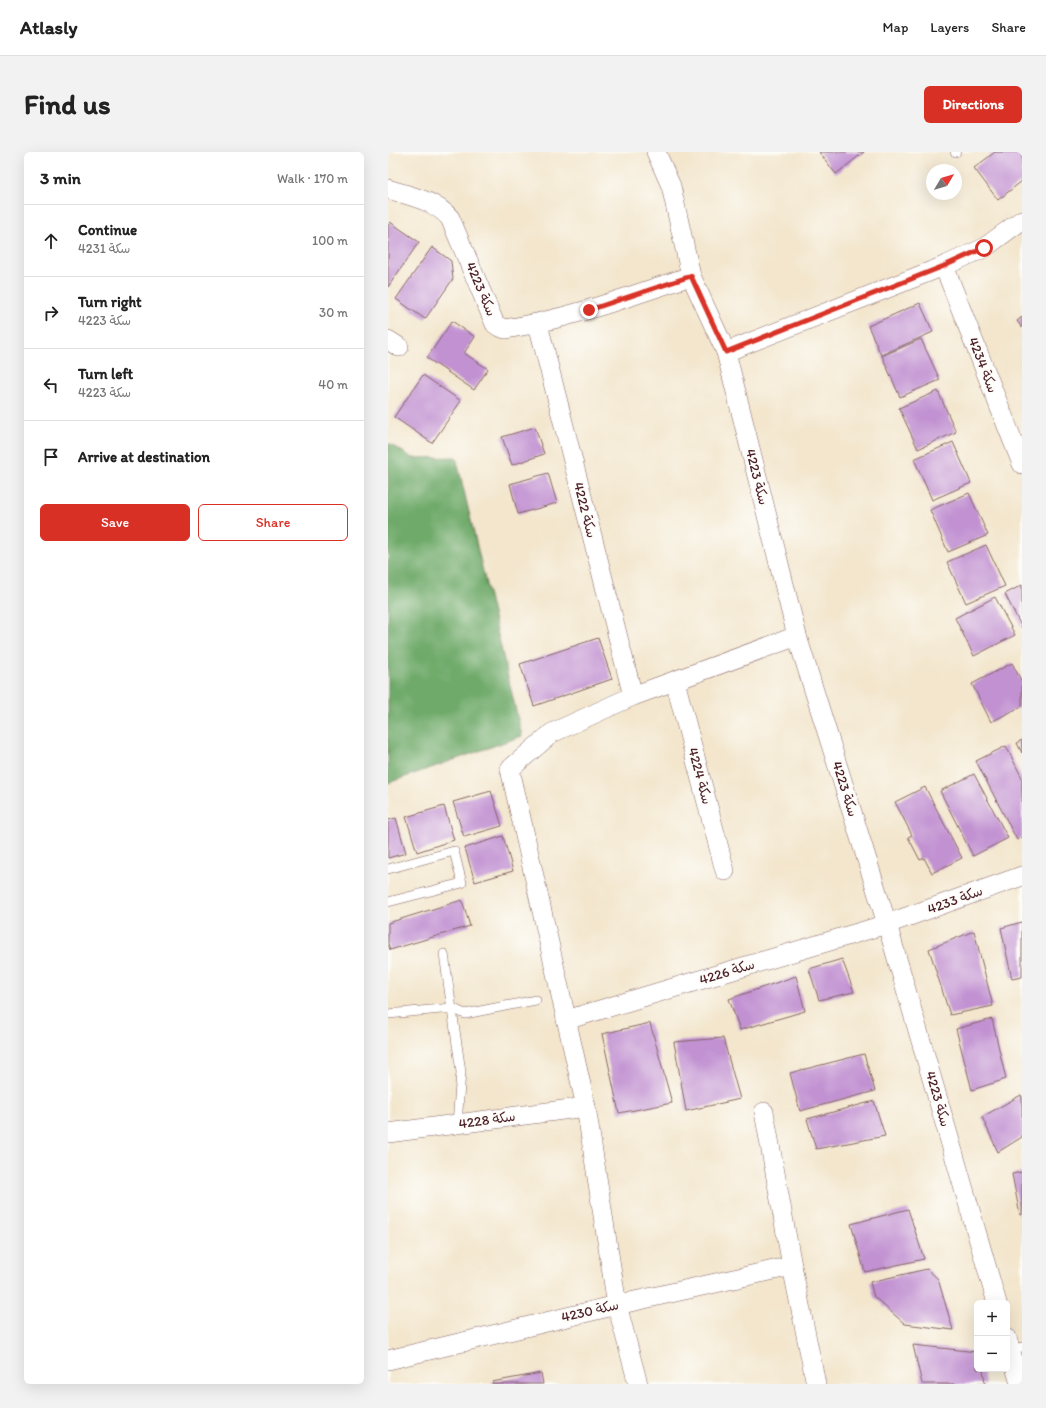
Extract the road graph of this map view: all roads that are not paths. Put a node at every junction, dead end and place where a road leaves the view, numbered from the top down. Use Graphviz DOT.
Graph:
graph roads {
  1 [pos="656,152"];
  2 [pos="388,189"];
  3 [pos="1022,220"];
  4 [pos="944,266"];
  5 [pos="691,276"];
  6 [pos="538,324"];
  7 [pos="726,352"];
  8 [pos="1022,464"];
  9 [pos="797,636"];
  10 [pos="676,681"];
  11 [pos="633,696"];
  12 [pos="388,869"];
  13 [pos="725,871"];
  14 [pos="1022,876"];
  15 [pos="388,902"];
  16 [pos="887,924"];
  17 [pos="444,954"];
  18 [pos="536,1000"];
  19 [pos="452,1008"];
  20 [pos="388,1014"];
  21 [pos="566,1020"];
  22 [pos="586,1107"];
  23 [pos="764,1112"];
  24 [pos="457,1124"];
  25 [pos="388,1133"];
  26 [pos="792,1266"];
  27 [pos="996,1300"];
  28 [pos="617,1305"];
  29 [pos="1013,1345"];
  30 [pos="388,1360"];
  31 [pos="638,1384"];
  32 [pos="816,1384"];
  33 [pos="1020,1384"];
  1 -- 5 [label="street, سكة 4223"];
  2 -- 6 [label="street, سكة 4223"];
  3 -- 4 [label="street"];
  4 -- 7 [label="street"];
  4 -- 8 [label="street, سكة 4234"];
  5 -- 6 [label="street, سكة 4223"];
  5 -- 7 [label="street, سكة 4223"];
  6 -- 11 [label="street, سكة 4222"];
  7 -- 9 [label="street, سكة 4223"];
  9 -- 10 [label="street"];
  9 -- 16 [label="street, سكة 4223"];
  10 -- 11 [label="street"];
  10 -- 13 [label="street, سكة 4224"];
  11 -- 21 [label="street"];
  12 -- 15 [label="lane"];
  14 -- 16 [label="street, سكة 4233"];
  16 -- 21 [label="street, سكة 4226"];
  16 -- 27 [label="street, سكة 4223"];
  17 -- 19 [label="lane"];
  18 -- 19 [label="lane"];
  19 -- 20 [label="lane"];
  19 -- 24 [label="lane"];
  21 -- 22 [label="street"];
  22 -- 24 [label="street, سكة 4228"];
  22 -- 28 [label="street"];
  23 -- 26 [label="street"];
  24 -- 25 [label="street, سكة 4228"];
  26 -- 28 [label="street, سكة 4230"];
  26 -- 32 [label="street"];
  28 -- 30 [label="street, سكة 4230"];
  28 -- 31 [label="street"];
  29 -- 33 [label="street"];
}
